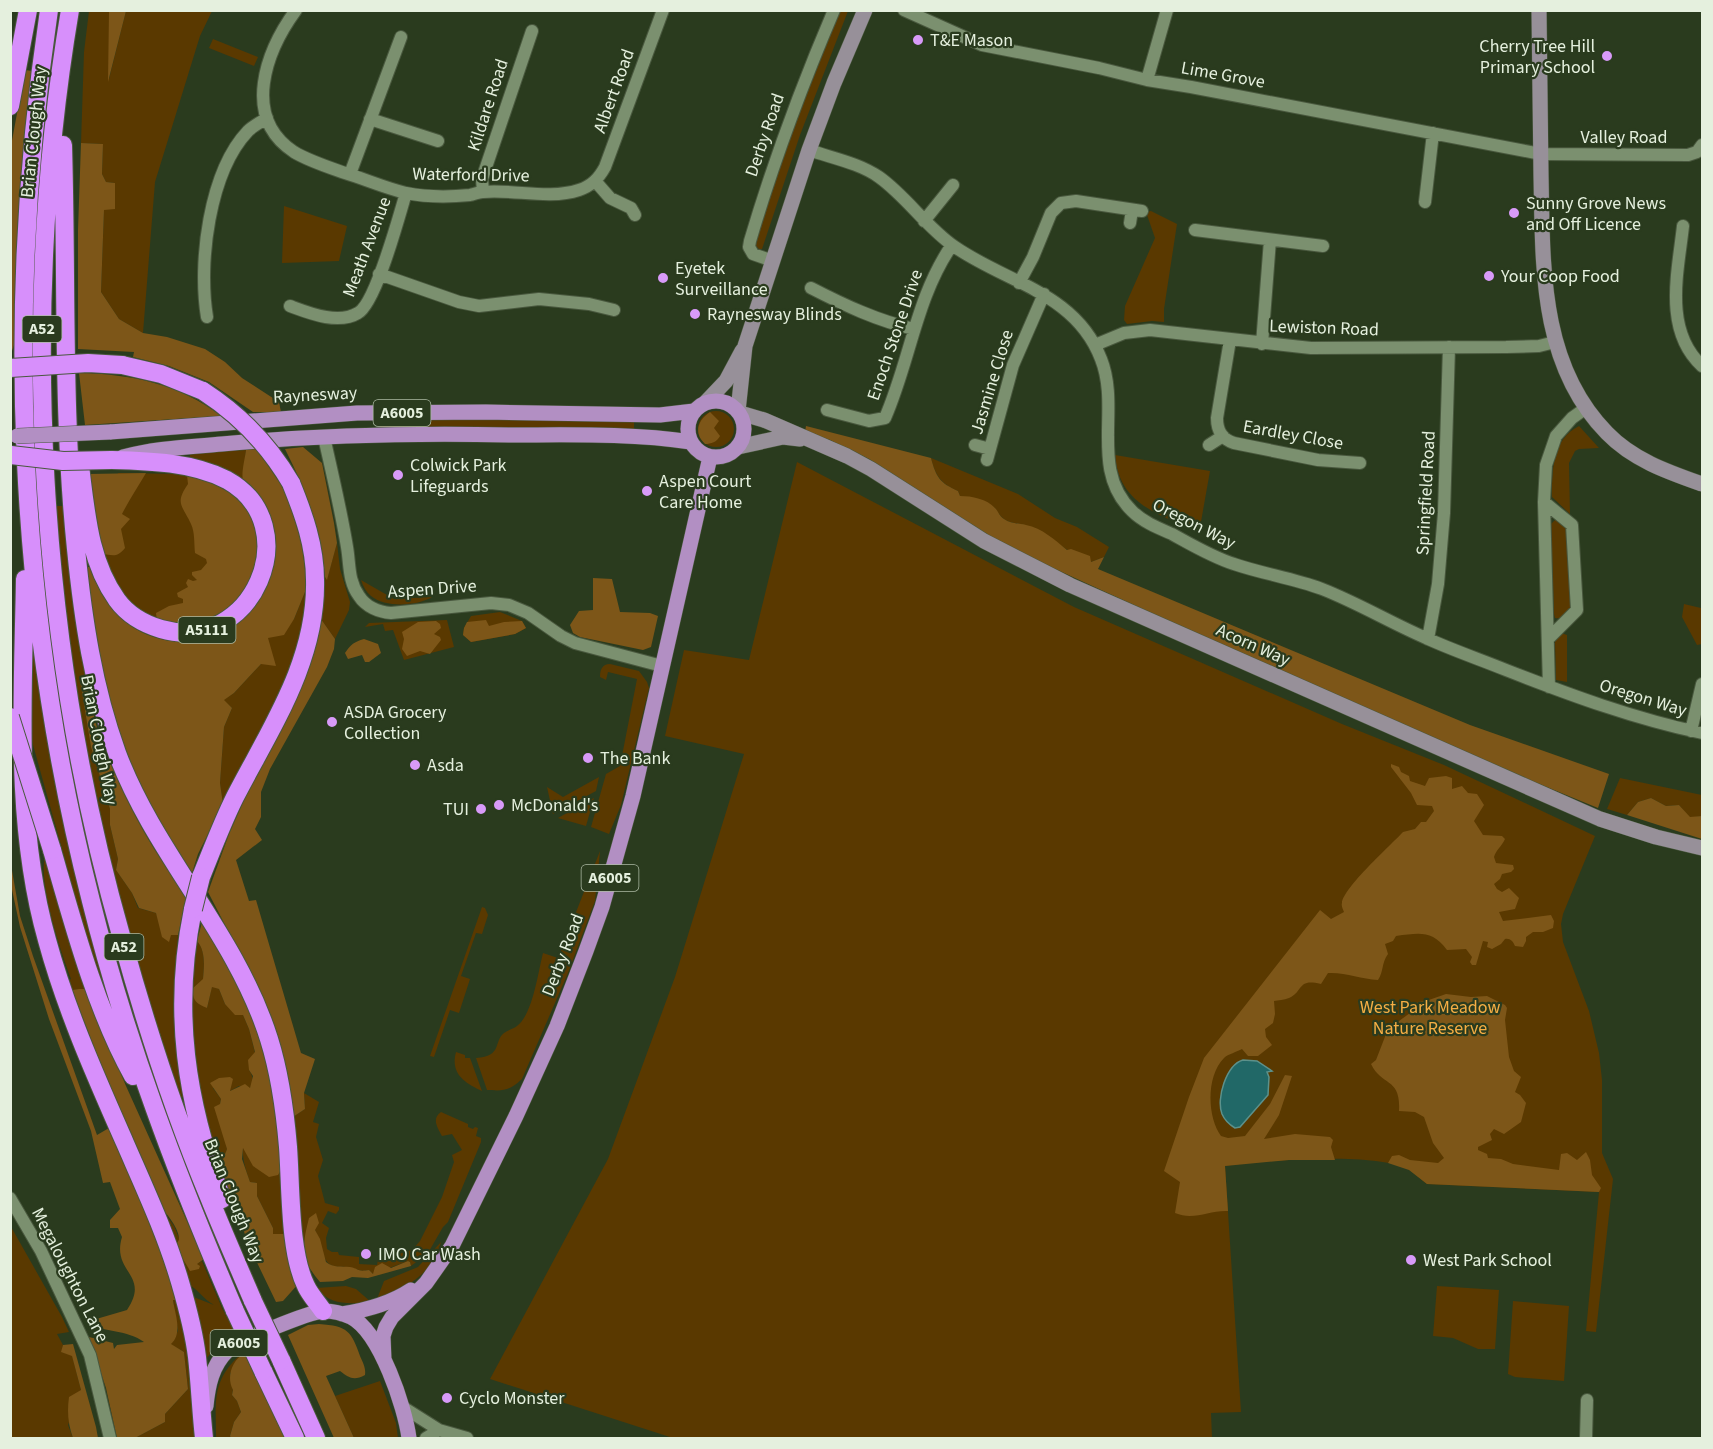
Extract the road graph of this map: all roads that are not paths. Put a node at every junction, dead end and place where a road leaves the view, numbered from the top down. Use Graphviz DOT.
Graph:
graph roads {
  1 [pos="28,10"];
  2 [pos="49,10"];
  3 [pos="70,10"];
  4 [pos="296,10"];
  5 [pos="663,10"];
  6 [pos="834,10"];
  7 [pos="865,10"];
  8 [pos="904,10"];
  9 [pos="1167,10"];
  10 [pos="1539,10"];
  11 [pos="532,31"];
  12 [pos="401,37"];
  13 [pos="61,65"];
  14 [pos="1147,80"];
  15 [pos="10,106"];
  16 [pos="267,118"];
  17 [pos="370,119"];
  18 [pos="1433,133"];
  19 [pos="438,141"];
  20 [pos="1702,145"];
  21 [pos="809,150"];
  22 [pos="1541,154"];
  23 [pos="350,174"];
  24 [pos="596,182"];
  25 [pos="953,185"];
  26 [pos="483,192"];
  27 [pos="406,193"];
  28 [pos="1425,202"];
  29 [pos="1135,214"];
  30 [pos="634,215"];
  31 [pos="924,221"];
  32 [pos="1683,226"];
  33 [pos="1203,236"];
  34 [pos="1270,240"];
  35 [pos="952,245"];
  36 [pos="1323,246"];
  37 [pos="773,261"];
  38 [pos="380,274"];
  39 [pos="1019,283"];
  40 [pos="811,288"];
  41 [pos="1044,294"];
  42 [pos="290,306"];
  43 [pos="614,310"];
  44 [pos="207,317"];
  45 [pos="914,329"];
  46 [pos="1230,340"];
  47 [pos="1555,342"];
  48 [pos="1262,344"];
  49 [pos="1095,345"];
  50 [pos="745,346"];
  51 [pos="1449,347"];
  52 [pos="1702,366"];
  53 [pos="10,368"];
  54 [pos="67,399"];
  55 [pos="700,406"];
  56 [pos="1586,408"];
  57 [pos="827,410"];
  58 [pos="739,412"];
  59 [pos="10,435"];
  60 [pos="1222,436"];
  61 [pos="324,437"];
  62 [pos="806,440"];
  63 [pos="691,442"];
  64 [pos="975,445"];
  65 [pos="1209,445"];
  66 [pos="738,447"];
  67 [pos="10,455"];
  68 [pos="710,457"];
  69 [pos="111,460"];
  70 [pos="1360,463"];
  71 [pos="26,482"];
  72 [pos="1702,484"];
  73 [pos="1544,502"];
  74 [pos="1549,638"];
  75 [pos="1428,639"];
  76 [pos="662,666"];
  77 [pos="1702,684"];
  78 [pos="1549,687"];
  79 [pos="10,717"];
  80 [pos="1697,732"];
  81 [pos="1702,848"];
  82 [pos="159,1122"];
  83 [pos="10,1198"];
  84 [pos="436,1271"];
  85 [pos="250,1294"];
  86 [pos="332,1313"];
  87 [pos="384,1360"];
  88 [pos="1587,1400"];
  89 [pos="401,1406"];
  90 [pos="438,1430"];
  91 [pos="110,1438"];
  92 [pos="204,1438"];
  93 [pos="295,1438"];
  94 [pos="316,1438"];
  95 [pos="409,1438"];
  96 [pos="426,1438"];
  97 [pos="467,1438"];
  98 [pos="1586,1438"];
  1 -- 15 [label="highway"];
  2 -- 71 [label="highway, Brian Clough Way / A52"];
  3 -- 13 [label="highway, Brian Clough Way / A52"];
  4 -- 16 [label="street, Waterford Drive"];
  5 -- 24 [label="street, Albert Road"];
  6 -- 37 [label="street, Derby Road"];
  7 -- 21 [label="street"];
  8 -- 14 [label="street, Lime Grove"];
  9 -- 14 [label="street"];
  10 -- 22 [label="street"];
  11 -- 26 [label="street, Kildare Road"];
  12 -- 17 [label="street"];
  13 -- 54 [label="highway"];
  13 -- 85 [label="highway, Brian Clough Way / A52"];
  14 -- 18 [label="street, Lime Grove"];
  16 -- 23 [label="street, Waterford Drive"];
  16 -- 44 [label="street"];
  17 -- 19 [label="street"];
  17 -- 23 [label="street"];
  18 -- 22 [label="street, Lime Grove"];
  18 -- 28 [label="street"];
  20 -- 22 [label="street, Valley Road"];
  21 -- 31 [label="street, Oregon Way"];
  21 -- 37 [label="street"];
  22 -- 47 [label="street"];
  23 -- 27 [label="street, Waterford Drive"];
  24 -- 26 [label="street, Waterford Drive"];
  24 -- 30 [label="street"];
  25 -- 31 [label="street"];
  26 -- 27 [label="street, Waterford Drive"];
  27 -- 38 [label="street, Meath Avenue"];
  29 -- 39 [label="street"];
  31 -- 35 [label="street, Oregon Way"];
  32 -- 52 [label="street"];
  33 -- 34 [label="street"];
  34 -- 36 [label="street"];
  34 -- 48 [label="street"];
  35 -- 39 [label="street, Oregon Way"];
  35 -- 45 [label="street, Enoch Stone Drive"];
  37 -- 50 [label="street"];
  38 -- 42 [label="street, Meath Avenue"];
  38 -- 43 [label="street"];
  39 -- 41 [label="street, Oregon Way"];
  40 -- 45 [label="street"];
  41 -- 49 [label="street, Oregon Way"];
  41 -- 64 [label="street, Jasmine Close"];
  45 -- 57 [label="street, Enoch Stone Drive"];
  46 -- 48 [label="street, Lewiston Road"];
  46 -- 49 [label="street, Lewiston Road"];
  46 -- 60 [label="street, Eardley Close"];
  47 -- 51 [label="street, Lewiston Road"];
  47 -- 56 [label="street"];
  48 -- 51 [label="street, Lewiston Road"];
  49 -- 75 [label="street, Oregon Way"];
  50 -- 55 [label="street"];
  50 -- 58 [label="street"];
  51 -- 75 [label="street, Springfield Road"];
  53 -- 85 [label="highway, bridge"];
  54 -- 69 [label="highway, A5111"];
  54 -- 86 [label="highway"];
  55 -- 58 [label="main road, A6005"];
  55 -- 59 [label="main road, Raynesway / A6005, bridge"];
  55 -- 63 [label="main road"];
  56 -- 72 [label="street"];
  56 -- 73 [label="street"];
  58 -- 62 [label="street, Acorn Way"];
  58 -- 66 [label="main road"];
  60 -- 65 [label="street, Eardley Close"];
  60 -- 70 [label="street, Eardley Close"];
  61 -- 63 [label="main road, A6005"];
  61 -- 69 [label="main road, A6005"];
  61 -- 76 [label="street, Aspen Drive"];
  62 -- 66 [label="street, Acorn Way"];
  62 -- 81 [label="street, Acorn Way"];
  63 -- 68 [label="main road"];
  66 -- 68 [label="main road"];
  67 -- 69 [label="highway, A5111, bridge"];
  68 -- 76 [label="main road, Derby Road / A6005"];
  71 -- 82 [label="highway, Brian Clough Way / A52"];
  71 -- 92 [label="highway"];
  73 -- 74 [label="street"];
  73 -- 74 [label="street"];
  74 -- 78 [label="street"];
  75 -- 78 [label="street, Oregon Way"];
  76 -- 84 [label="main road, Derby Road / A6005"];
  77 -- 80 [label="street"];
  78 -- 80 [label="street, Oregon Way"];
  79 -- 82 [label="highway, bridge"];
  82 -- 93 [label="highway, Brian Clough Way / A52, bridge"];
  83 -- 91 [label="street, Megaloughton Lane"];
  84 -- 86 [label="main road, Derby Road / A6005"];
  84 -- 87 [label="main road, Derby Road / A6005"];
  85 -- 94 [label="highway, Brian Clough Way / A52, bridge"];
  86 -- 87 [label="main road"];
  86 -- 92 [label="main road, A6005"];
  87 -- 89 [label="main road, A6005"];
  88 -- 98 [label="street"];
  89 -- 90 [label="street"];
  89 -- 95 [label="main road, A6005"];
  90 -- 96 [label="street"];
  90 -- 97 [label="street"];
}
